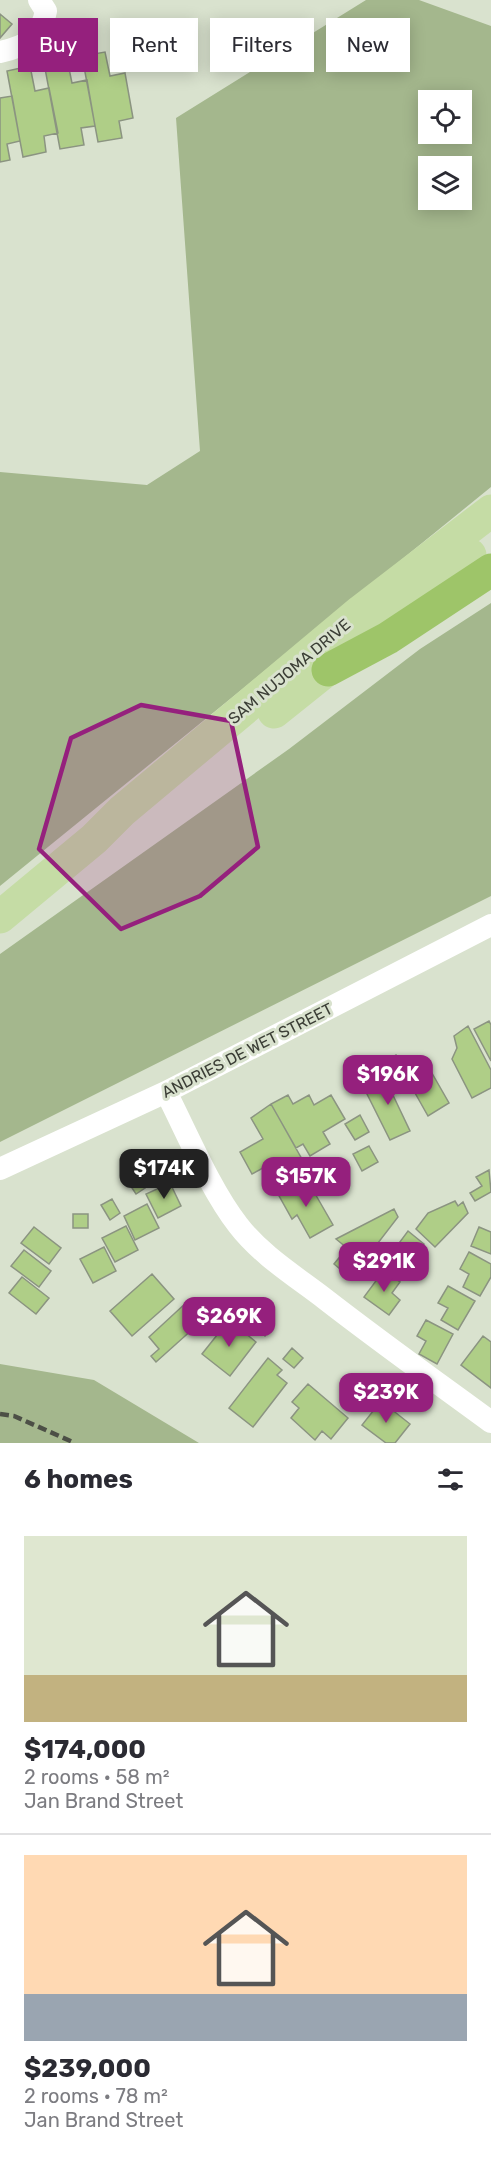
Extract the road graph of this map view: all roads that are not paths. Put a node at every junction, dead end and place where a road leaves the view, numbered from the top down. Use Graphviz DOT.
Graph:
graph roads {
  1 [pos="39,0"];
  2 [pos="0,52"];
  3 [pos="491,511"];
  4 [pos="491,537"];
  5 [pos="491,570"];
  6 [pos="328,670"];
  7 [pos="94,839"];
  8 [pos="0,917"];
  9 [pos="491,925"];
  10 [pos="166,1092"];
  11 [pos="0,1169"];
  12 [pos="491,1422"];
  1 -- 2 [label="street"];
  3 -- 7 [label="main road, SAM NUJOMA DRIVE"];
  4 -- 6 [label="main road, SAM NUJOMA DRIVE"];
  5 -- 6 [label="highway"];
  6 -- 7 [label="main road, SAM NUJOMA DRIVE"];
  7 -- 8 [label="main road, SAM NUJOMA DRIVE"];
  9 -- 10 [label="street, ANDRIES DE WET STREET"];
  10 -- 11 [label="street, ANDRIES DE WET STREET"];
  10 -- 12 [label="street"];
}
